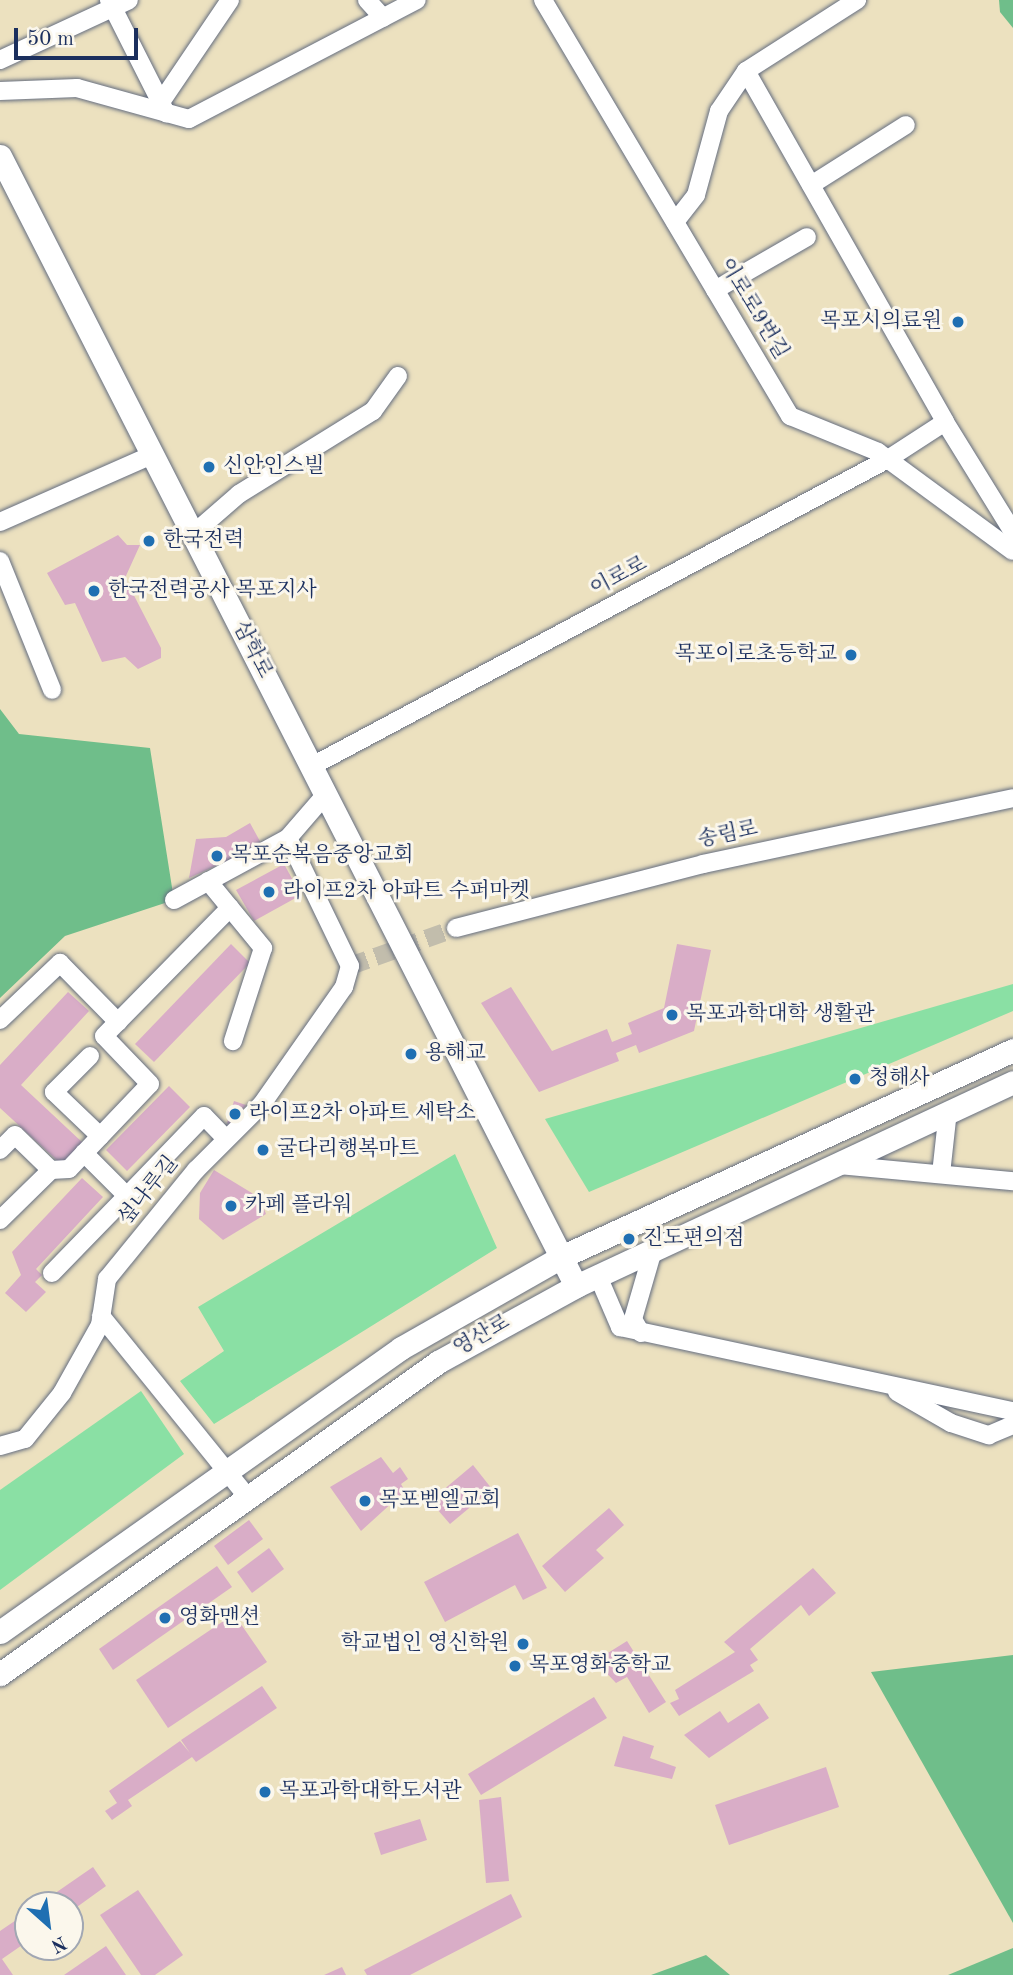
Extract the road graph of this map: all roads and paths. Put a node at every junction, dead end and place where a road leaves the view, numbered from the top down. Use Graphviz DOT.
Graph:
graph roads {
  1 [pos="230,0"];
  2 [pos="368,0"];
  3 [pos="417,0"];
  4 [pos="543,0"];
  5 [pos="858,0"];
  6 [pos="117,3"];
  7 [pos="383,18"];
  8 [pos="0,60"];
  9 [pos="747,71"];
  10 [pos="0,91"];
  11 [pos="164,107"];
  12 [pos="906,125"];
  13 [pos="0,156"];
  14 [pos="5,182"];
  15 [pos="811,185"];
  16 [pos="674,222"];
  17 [pos="807,237"];
  18 [pos="715,290"];
  19 [pos="398,376"];
  20 [pos="945,422"];
  21 [pos="152,455"];
  22 [pos="888,459"];
  23 [pos="0,522"];
  24 [pos="1013,532"];
  25 [pos="193,534"];
  26 [pos="1013,551"];
  27 [pos="0,561"];
  28 [pos="52,690"];
  29 [pos="312,766"];
  30 [pos="326,794"];
  31 [pos="1013,798"];
  32 [pos="288,838"];
  33 [pos="208,881"];
  34 [pos="174,900"];
  35 [pos="230,908"];
  36 [pos="456,928"];
  37 [pos="0,1020"];
  38 [pos="118,1022"];
  39 [pos="233,1041"];
  40 [pos="1013,1050"];
  41 [pos="90,1056"];
  42 [pos="1013,1082"];
  43 [pos="948,1111"];
  44 [pos="100,1136"];
  45 [pos="226,1139"];
  46 [pos="0,1150"];
  47 [pos="84,1153"];
  48 [pos="837,1164"];
  49 [pos="51,1170"];
  50 [pos="941,1174"];
  51 [pos="1013,1181"];
  52 [pos="127,1196"];
  53 [pos="0,1220"];
  54 [pos="653,1250"];
  55 [pos="561,1257"];
  56 [pos="52,1273"];
  57 [pos="598,1276"];
  58 [pos="576,1286"];
  59 [pos="101,1316"];
  60 [pos="641,1334"];
  61 [pos="882,1383"];
  62 [pos="1013,1411"];
  63 [pos="1013,1425"];
  64 [pos="0,1446"];
  65 [pos="225,1469"];
  66 [pos="247,1496"];
  67 [pos="0,1632"];
  68 [pos="0,1674"];
  1 -- 11 [label="street"];
  2 -- 7 [label="street"];
  3 -- 7 [label="street"];
  4 -- 16 [label="street, 이로로9번길"];
  5 -- 9 [label="street"];
  6 -- 8 [label="street"];
  6 -- 11 [label="street"];
  7 -- 11 [label="street"];
  9 -- 15 [label="street"];
  9 -- 16 [label="street"];
  10 -- 11 [label="street"];
  12 -- 15 [label="street"];
  13 -- 14 [label="street, 삼학로"];
  14 -- 21 [label="street, 삼학로"];
  15 -- 20 [label="street"];
  16 -- 18 [label="street, 이로로9번길"];
  17 -- 18 [label="street"];
  18 -- 22 [label="street, 이로로9번길"];
  19 -- 25 [label="street"];
  20 -- 22 [label="street, 이로로"];
  20 -- 24 [label="street"];
  21 -- 23 [label="street"];
  21 -- 25 [label="street, 삼학로"];
  22 -- 26 [label="street, 이로로9번길"];
  22 -- 29 [label="street, 이로로"];
  25 -- 29 [label="street, 삼학로"];
  27 -- 28 [label="street"];
  29 -- 30 [label="street, 삼학로"];
  30 -- 32 [label="street"];
  30 -- 55 [label="street, 삼학로"];
  31 -- 36 [label="street, 송림로"];
  32 -- 33 [label="street"];
  32 -- 45 [label="street, 섶나루길"];
  33 -- 34 [label="street"];
  33 -- 35 [label="street"];
  35 -- 38 [label="street"];
  35 -- 39 [label="street"];
  37 -- 38 [label="street"];
  38 -- 44 [label="street"];
  40 -- 55 [label="street, 영산로"];
  41 -- 44 [label="street"];
  42 -- 43 [label="street, 영산로"];
  43 -- 48 [label="street, 영산로"];
  43 -- 50 [label="street"];
  44 -- 47 [label="street"];
  45 -- 52 [label="street"];
  45 -- 59 [label="street, 섶나루길"];
  46 -- 49 [label="street"];
  47 -- 49 [label="street"];
  47 -- 52 [label="street"];
  48 -- 50 [label="street"];
  48 -- 54 [label="street, 영산로"];
  49 -- 53 [label="street"];
  50 -- 51 [label="street"];
  52 -- 56 [label="street"];
  54 -- 57 [label="street, 영산로"];
  54 -- 60 [label="street"];
  55 -- 58 [label="street"];
  55 -- 65 [label="street, 영산로"];
  57 -- 58 [label="street, 영산로"];
  57 -- 60 [label="street"];
  58 -- 66 [label="street, 영산로"];
  59 -- 64 [label="street, 섶나루길"];
  59 -- 65 [label="street"];
  60 -- 61 [label="street"];
  61 -- 62 [label="street"];
  61 -- 63 [label="street"];
  65 -- 66 [label="street"];
  65 -- 67 [label="street, 영산로"];
  66 -- 68 [label="street, 영산로"];
}
